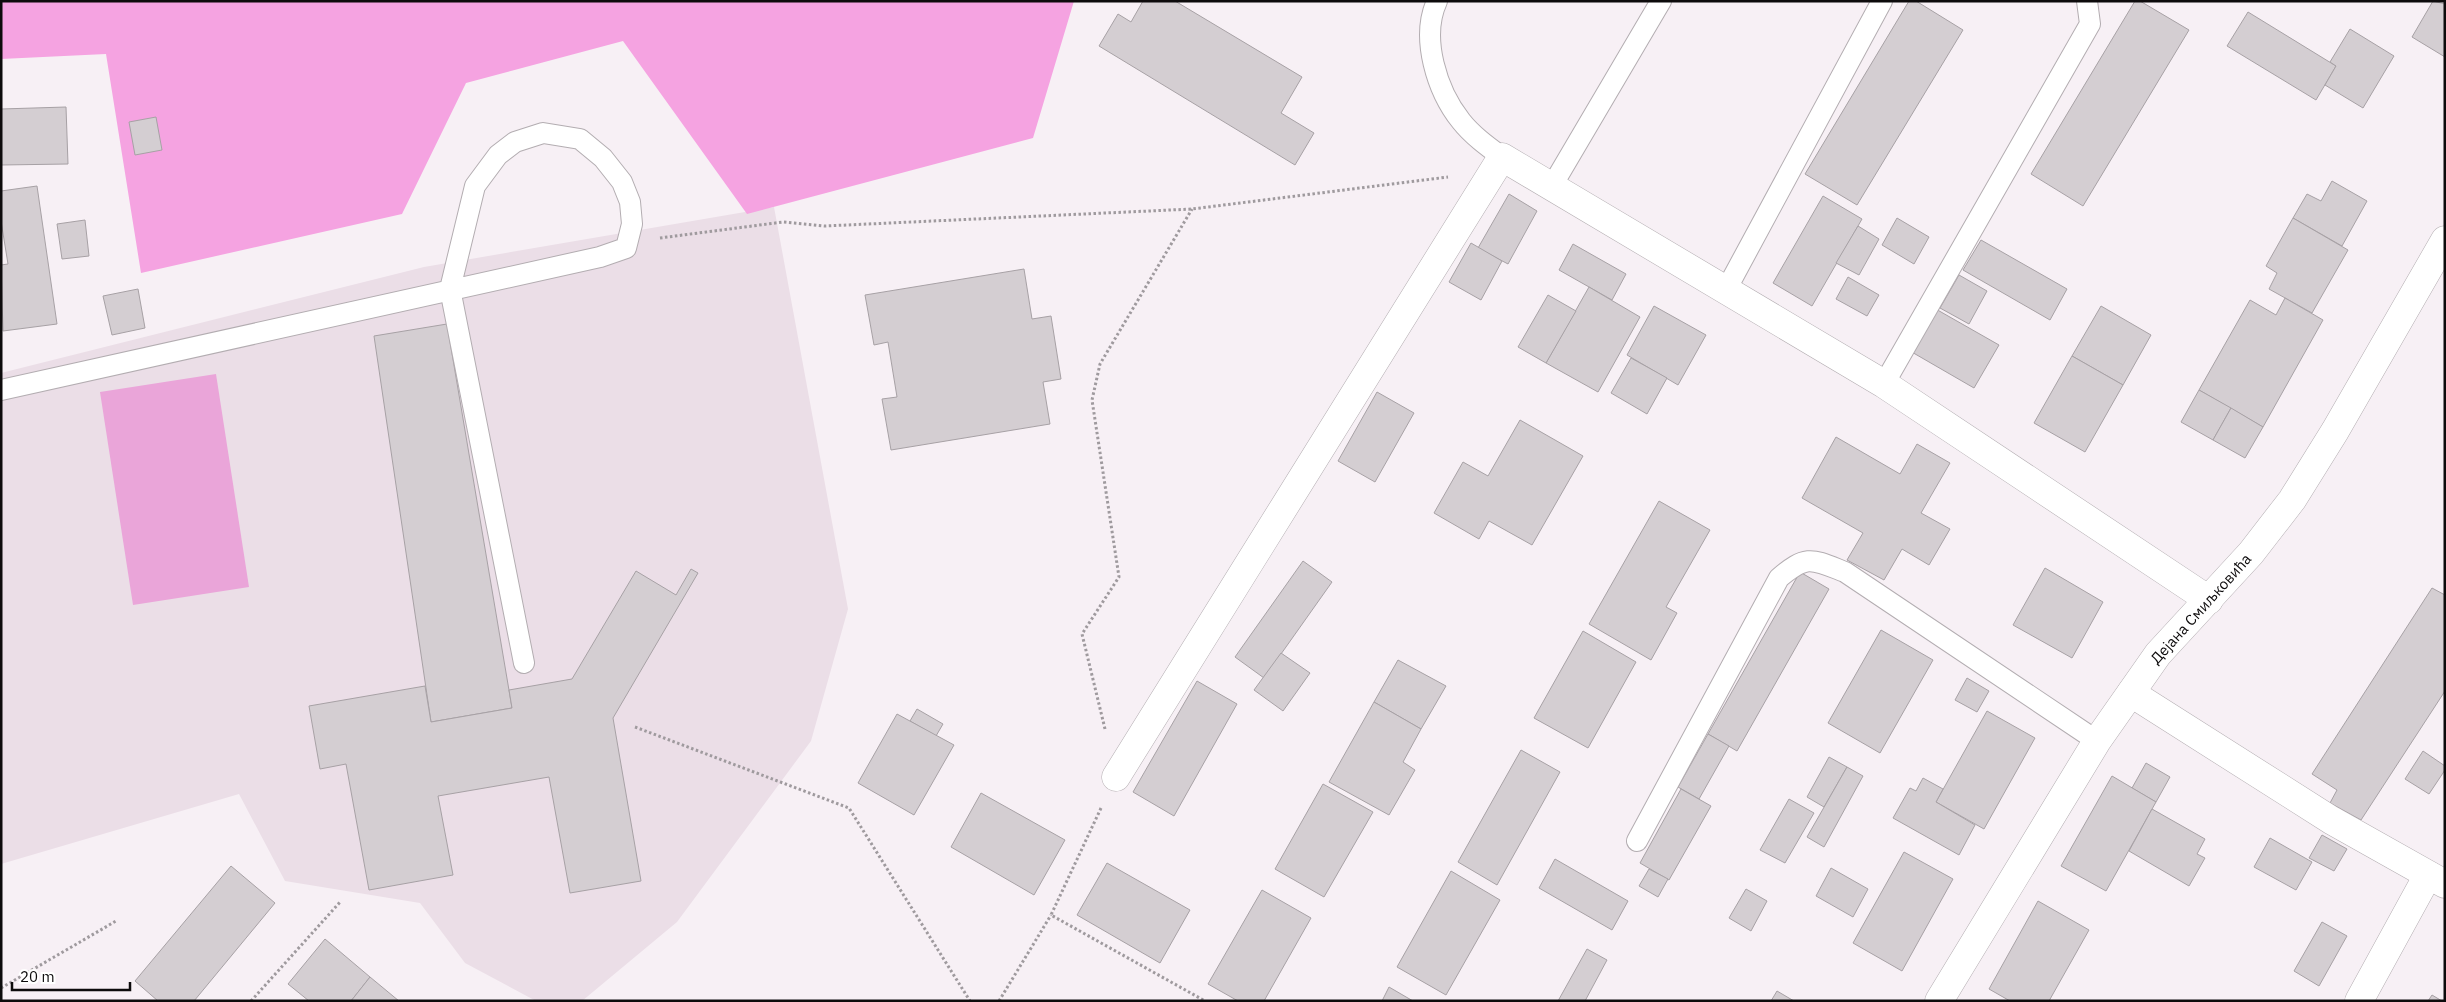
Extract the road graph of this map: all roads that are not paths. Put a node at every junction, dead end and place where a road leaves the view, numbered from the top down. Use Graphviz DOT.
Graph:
graph roads {
  1 [pos="1437,1"];
  2 [pos="1661,1"];
  3 [pos="1882,1"];
  4 [pos="2087,1"];
  5 [pos="1497,164"];
  6 [pos="1552,186"];
  7 [pos="2445,240"];
  8 [pos="450,290"];
  9 [pos="1726,290"];
  10 [pos="1884,384"];
  11 [pos="1,390"];
  12 [pos="2209,600"];
  13 [pos="524,663"];
  14 [pos="2131,693"];
  15 [pos="2097,740"];
  16 [pos="1116,777"];
  17 [pos="1637,841"];
  18 [pos="2436,880"];
  19 [pos="1939,1001"];
  20 [pos="2359,1001"];
  1 -- 5 [label="lane"];
  2 -- 6 [label="lane"];
  3 -- 9 [label="lane"];
  4 -- 10 [label="lane"];
  5 -- 6 [label="street"];
  5 -- 16 [label="street"];
  6 -- 9 [label="street"];
  7 -- 12 [label="street, Дејана Смиљковића"];
  8 -- 8 [label="lane"];
  8 -- 11 [label="lane"];
  8 -- 13 [label="lane"];
  9 -- 10 [label="street"];
  10 -- 12 [label="street"];
  12 -- 14 [label="street, Дејана Смиљковића"];
  14 -- 15 [label="street, Дејана Смиљковића"];
  14 -- 18 [label="street"];
  15 -- 17 [label="lane"];
  15 -- 19 [label="street, Дејана Смиљковића"];
  18 -- 20 [label="street"];
}
